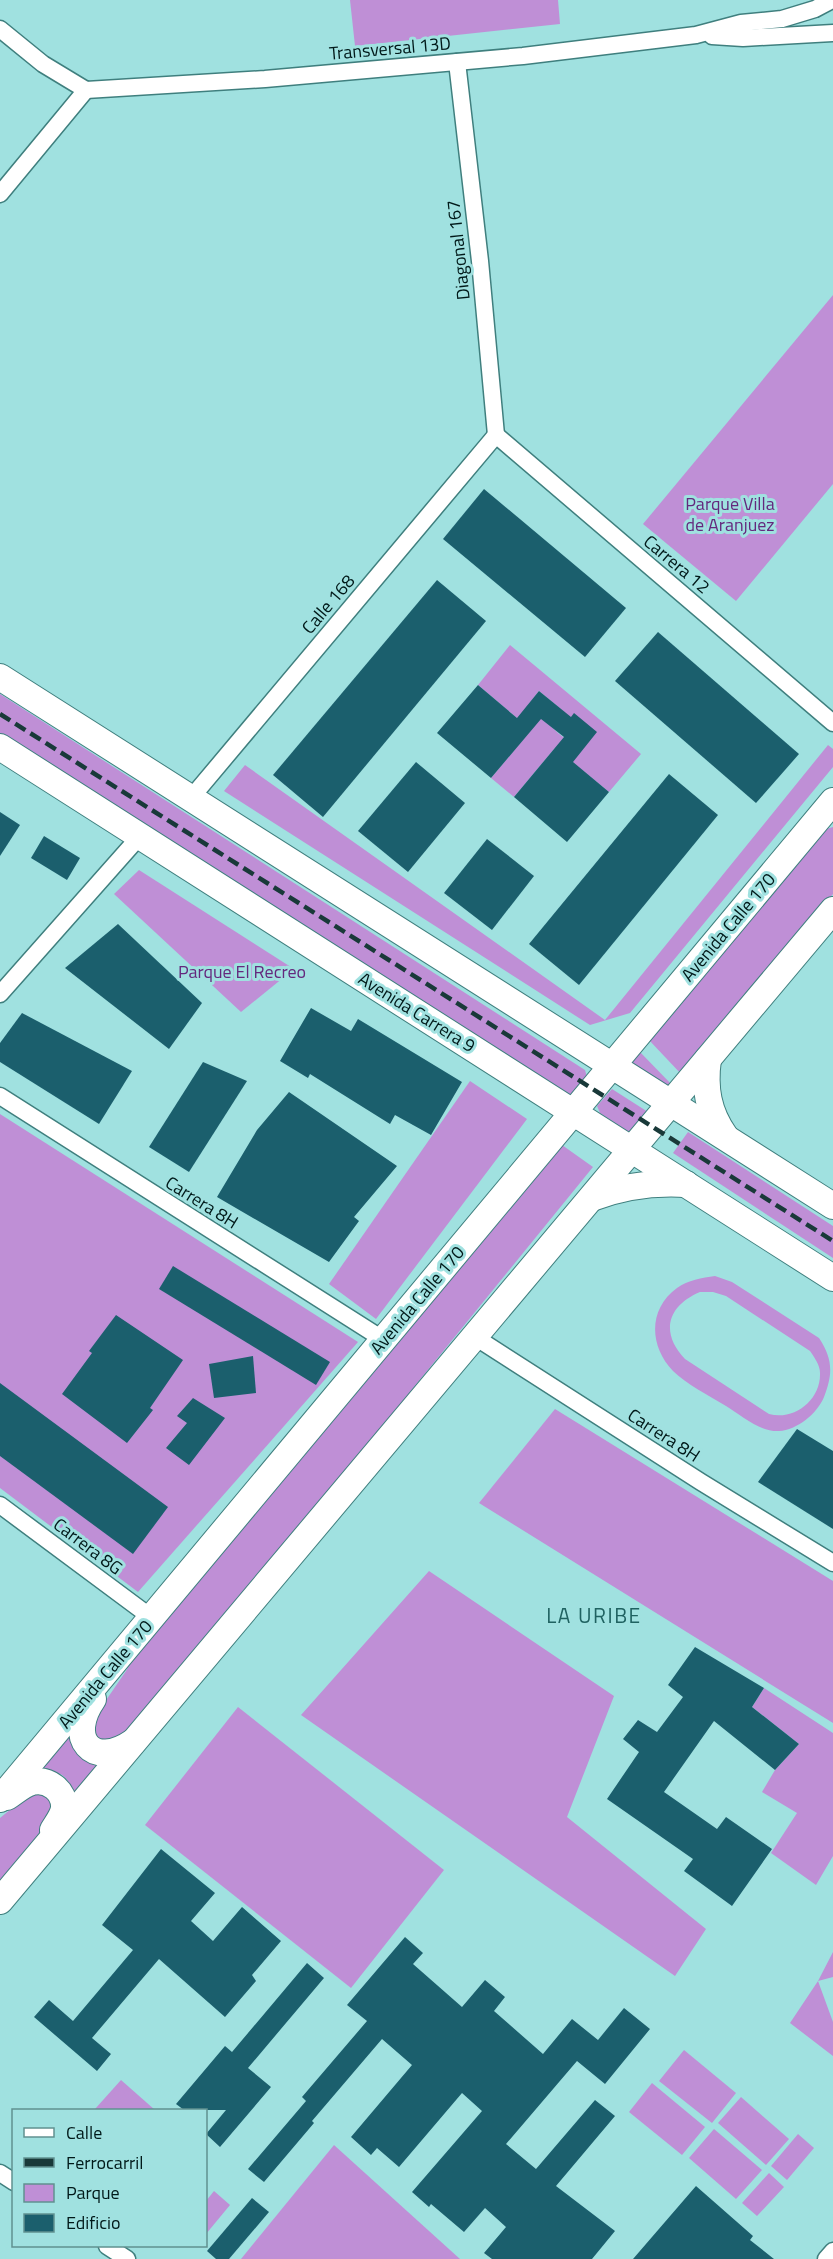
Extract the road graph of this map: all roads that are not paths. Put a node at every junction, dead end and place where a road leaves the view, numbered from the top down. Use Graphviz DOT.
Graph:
graph roads {
  1 [pos="832,1"];
  2 [pos="0,29"];
  3 [pos="833,33"];
  4 [pos="696,34"];
  5 [pos="457,62"];
  6 [pos="86,90"];
  7 [pos="0,194"];
  8 [pos="496,435"];
  9 [pos="0,677"];
  10 [pos="833,723"];
  11 [pos="0,747"];
  12 [pos="191,798"];
  13 [pos="833,801"];
  14 [pos="833,820"];
  15 [pos="140,836"];
  16 [pos="796,846"];
  17 [pos="833,910"];
  18 [pos="0,994"];
  19 [pos="708,1059"];
  20 [pos="613,1065"];
  21 [pos="0,1096"];
  22 [pos="672,1103"];
  23 [pos="574,1112"];
  24 [pos="725,1136"];
  25 [pos="633,1149"];
  26 [pos="686,1184"];
  27 [pos="591,1198"];
  28 [pos="833,1206"];
  29 [pos="833,1278"];
  30 [pos="475,1337"];
  31 [pos="384,1340"];
  32 [pos="0,1505"];
  33 [pos="833,1563"];
  34 [pos="152,1618"];
  35 [pos="129,1646"];
  36 [pos="135,1741"];
  37 [pos="0,1800"];
  38 [pos="6,1894"];
  39 [pos="109,2247"];
  40 [pos="833,2251"];
  41 [pos="127,2259"];
  42 [pos="826,2259"];
  1 -- 3 [label="street"];
  1 -- 4 [label="street"];
  2 -- 6 [label="street"];
  3 -- 4 [label="street"];
  4 -- 5 [label="street, Transversal 13D"];
  5 -- 6 [label="street, Transversal 13D"];
  5 -- 8 [label="street, Diagonal 167"];
  6 -- 7 [label="street"];
  8 -- 10 [label="street, Carrera 12"];
  8 -- 12 [label="street, Calle 168"];
  9 -- 12 [label="main road"];
  11 -- 15 [label="main road, Avenida Carrera 9"];
  12 -- 20 [label="main road"];
  13 -- 16 [label="main road, Avenida Calle 170"];
  14 -- 16 [label="main road"];
  15 -- 18 [label="street"];
  15 -- 23 [label="main road, Avenida Carrera 9"];
  16 -- 20 [label="main road, Avenida Calle 170"];
  17 -- 19 [label="main road"];
  19 -- 22 [label="main road"];
  19 -- 24 [label="main road"];
  20 -- 22 [label="main road"];
  20 -- 23 [label="main road, Avenida Calle 170"];
  21 -- 31 [label="street, Carrera 8H"];
  22 -- 24 [label="main road"];
  22 -- 25 [label="main road"];
  23 -- 25 [label="main road, Avenida Carrera 9"];
  23 -- 31 [label="main road, Avenida Calle 170"];
  24 -- 28 [label="main road"];
  25 -- 26 [label="main road, Avenida Carrera 9"];
  25 -- 27 [label="main road"];
  26 -- 27 [label="main road"];
  26 -- 29 [label="main road, Avenida Carrera 9"];
  27 -- 30 [label="main road"];
  30 -- 33 [label="street, Carrera 8H"];
  30 -- 36 [label="main road"];
  31 -- 34 [label="main road, Avenida Calle 170"];
  32 -- 34 [label="street, Carrera 8G"];
  34 -- 35 [label="main road, Avenida Calle 170"];
  35 -- 36 [label="main road"];
  35 -- 37 [label="main road, Avenida Calle 170"];
  36 -- 38 [label="main road"];
  37 -- 38 [label="main road"];
  39 -- 41 [label="street"];
  40 -- 42 [label="street"];
}
